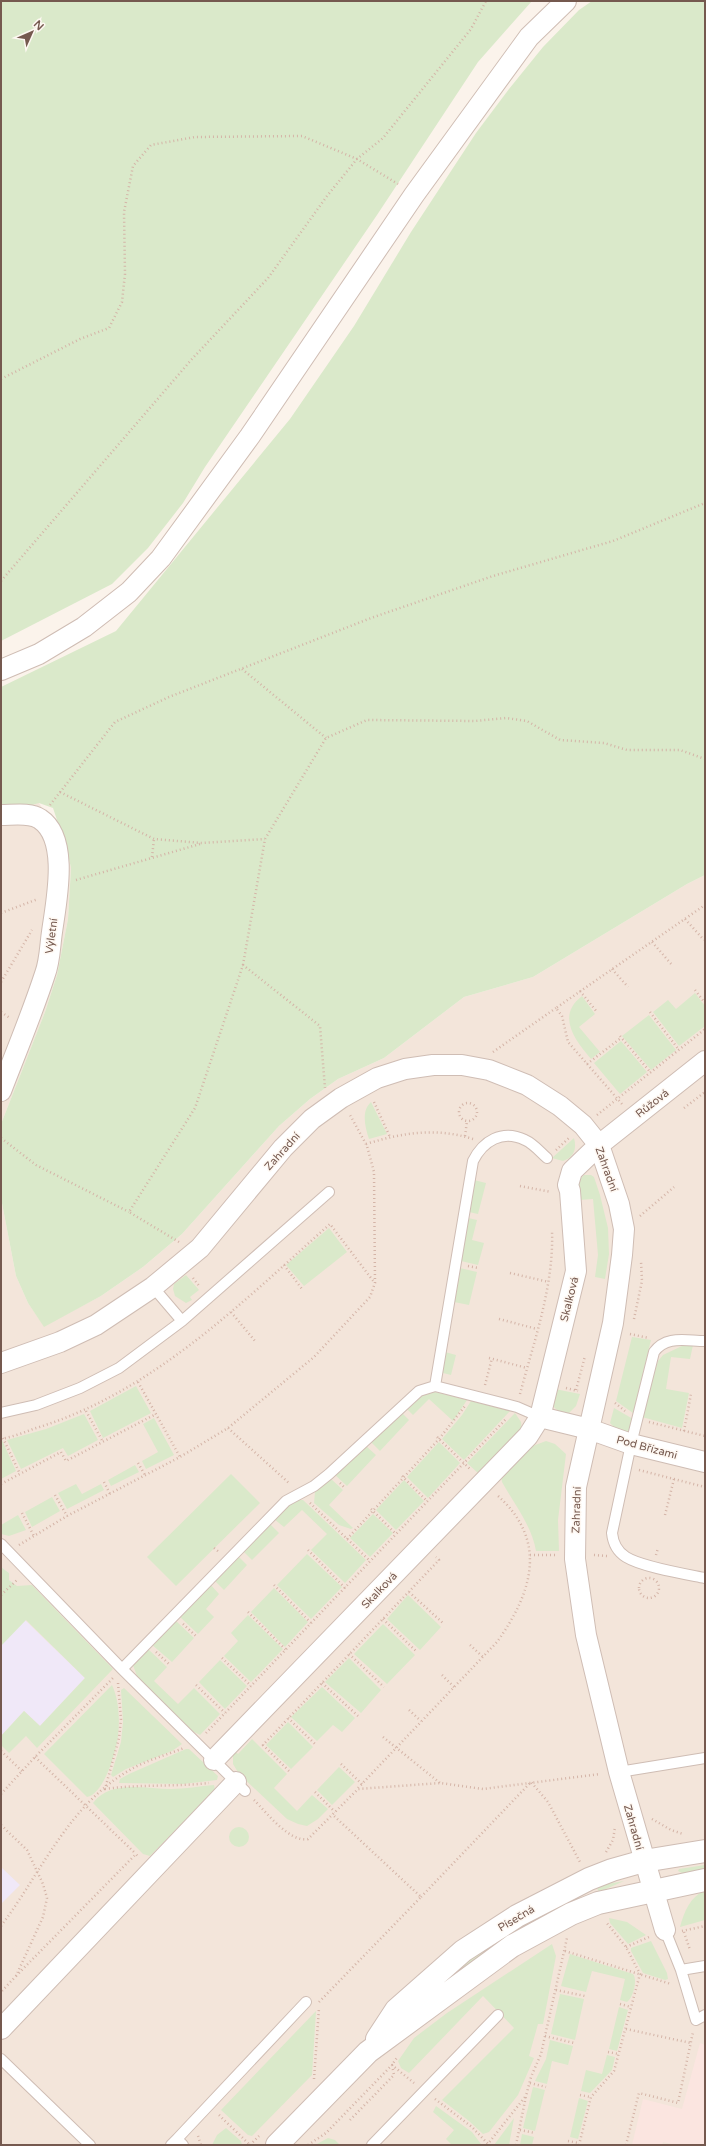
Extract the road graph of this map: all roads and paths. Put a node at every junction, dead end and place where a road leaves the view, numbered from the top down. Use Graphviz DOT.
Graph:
graph roads {
  1 [pos="486,1"];
  2 [pos="566,1"];
  3 [pos="357,159"];
  4 [pos="405,188"];
  5 [pos="1,379"];
  6 [pos="705,503"];
  7 [pos="1,581"];
  8 [pos="242,669"];
  9 [pos="1,670"];
  10 [pos="326,738"];
  11 [pos="705,759"];
  12 [pos="60,792"];
  13 [pos="1,815"];
  14 [pos="39,818"];
  15 [pos="154,839"];
  16 [pos="265,839"];
  17 [pos="202,843"];
  18 [pos="152,857"];
  19 [pos="58,885"];
  20 [pos="42,898"];
  21 [pos="705,905"];
  22 [pos="1,913"];
  23 [pos="685,919"];
  24 [pos="33,929"];
  25 [pos="704,940"];
  26 [pos="652,942"];
  27 [pos="243,965"];
  28 [pos="673,966"];
  29 [pos="612,969"];
  30 [pos="1,982"];
  31 [pos="628,987"];
  32 [pos="695,990"];
  33 [pos="580,991"];
  34 [pos="705,1003"];
  35 [pos="556,1008"];
  36 [pos="1,1012"];
  37 [pos="597,1012"];
  38 [pos="650,1012"];
  39 [pos="14,1020"];
  40 [pos="705,1029"];
  41 [pos="679,1050"];
  42 [pos="491,1053"];
  43 [pos="705,1061"];
  44 [pos="587,1064"];
  45 [pos="651,1073"];
  46 [pos="1,1091"];
  47 [pos="705,1092"];
  48 [pos="341,1098"];
  49 [pos="618,1099"];
  50 [pos="374,1102"];
  51 [pos="684,1108"];
  52 [pos="634,1116"];
  53 [pos="467,1121"];
  54 [pos="583,1125"];
  55 [pos="465,1136"];
  56 [pos="390,1137"];
  57 [pos="1,1138"];
  58 [pos="486,1143"];
  59 [pos="366,1144"];
  60 [pos="599,1145"];
  61 [pos="547,1158"];
  62 [pos="520,1186"];
  63 [pos="674,1186"];
  64 [pos="329,1192"];
  65 [pos="560,1192"];
  66 [pos="551,1200"];
  67 [pos="129,1212"];
  68 [pos="638,1217"];
  69 [pos="552,1223"];
  70 [pos="188,1258"];
  71 [pos="284,1265"];
  72 [pos="510,1273"];
  73 [pos="549,1282"];
  74 [pos="375,1283"];
  75 [pos="153,1287"];
  76 [pos="302,1289"];
  77 [pos="209,1297"];
  78 [pos="231,1312"];
  79 [pos="499,1319"];
  80 [pos="182,1320"];
  81 [pos="537,1329"];
  82 [pos="255,1341"];
  83 [pos="705,1341"];
  84 [pos="1,1363"];
  85 [pos="527,1368"];
  86 [pos="138,1382"];
  87 [pos="478,1384"];
  88 [pos="435,1386"];
  89 [pos="692,1394"];
  90 [pos="471,1396"];
  91 [pos="517,1407"];
  92 [pos="86,1411"];
  93 [pos="1,1413"];
  94 [pos="156,1414"];
  95 [pos="540,1417"];
  96 [pos="228,1428"];
  97 [pos="589,1429"];
  98 [pos="684,1431"];
  99 [pos="2,1438"];
  100 [pos="438,1438"];
  101 [pos="103,1442"];
  102 [pos="631,1444"];
  103 [pos="180,1457"];
  104 [pos="705,1462"];
  105 [pos="138,1463"];
  106 [pos="463,1463"];
  107 [pos="626,1467"];
  108 [pos="20,1474"];
  109 [pos="145,1475"];
  110 [pos="403,1476"];
  111 [pos="674,1479"];
  112 [pos="104,1482"];
  113 [pos="483,1482"];
  114 [pos="1,1484"];
  115 [pos="705,1487"];
  116 [pos="300,1493"];
  117 [pos="110,1494"];
  118 [pos="55,1495"];
  119 [pos="427,1501"];
  120 [pos="372,1510"];
  121 [pos="22,1513"];
  122 [pos="665,1515"];
  123 [pos="67,1516"];
  124 [pos="396,1534"];
  125 [pos="34,1536"];
  126 [pos="347,1539"];
  127 [pos="1,1544"];
  128 [pos="424,1544"];
  129 [pos="308,1550"];
  130 [pos="9,1551"];
  131 [pos="370,1561"];
  132 [pos="27,1570"];
  133 [pos="705,1578"];
  134 [pos="274,1586"];
  135 [pos="345,1588"];
  136 [pos="409,1592"];
  137 [pos="640,1594"];
  138 [pos="1,1595"];
  139 [pos="248,1612"];
  140 [pos="383,1619"];
  141 [pos="311,1623"];
  142 [pos="444,1624"];
  143 [pos="470,1645"];
  144 [pos="286,1650"];
  145 [pos="417,1652"];
  146 [pos="349,1654"];
  147 [pos="483,1657"];
  148 [pos="222,1658"];
  149 [pos="122,1669"];
  150 [pos="442,1675"];
  151 [pos="322,1683"];
  152 [pos="196,1685"];
  153 [pos="251,1686"];
  154 [pos="384,1687"];
  155 [pos="454,1687"];
  156 [pos="409,1710"];
  157 [pos="225,1713"];
  158 [pos="358,1716"];
  159 [pos="288,1718"];
  160 [pos="421,1721"];
  161 [pos="383,1737"];
  162 [pos="197,1743"];
  163 [pos="315,1744"];
  164 [pos="395,1748"];
  165 [pos="1,1751"];
  166 [pos="34,1757"];
  167 [pos="705,1758"];
  168 [pos="214,1760"];
  169 [pos="341,1764"];
  170 [pos="22,1771"];
  171 [pos="289,1772"];
  172 [pos="619,1772"];
  173 [pos="531,1782"];
  174 [pos="440,1783"];
  175 [pos="362,1784"];
  176 [pos="105,1788"];
  177 [pos="236,1788"];
  178 [pos="358,1789"];
  179 [pos="315,1792"];
  180 [pos="1,1794"];
  181 [pos="85,1805"];
  182 [pos="335,1812"];
  183 [pos="332,1814"];
  184 [pos="1,1825"];
  185 [pos="624,1825"];
  186 [pos="686,1835"];
  187 [pos="705,1851"];
  188 [pos="136,1854"];
  189 [pos="381,1860"];
  190 [pos="644,1861"];
  191 [pos="36,1873"];
  192 [pos="589,1879"];
  193 [pos="705,1880"];
  194 [pos="653,1890"];
  195 [pos="421,1896"];
  196 [pos="598,1903"];
  197 [pos="1,1926"];
  198 [pos="705,1926"];
  199 [pos="675,1931"];
  200 [pos="569,1933"];
  201 [pos="565,1950"];
  202 [pos="705,1966"];
  203 [pos="681,1970"];
  204 [pos="640,1974"];
  205 [pos="556,1990"];
  206 [pos="686,1990"];
  207 [pos="1,1992"];
  208 [pos="585,1996"];
  209 [pos="306,2002"];
  210 [pos="319,2002"];
  211 [pos="620,2004"];
  212 [pos="631,2007"];
  213 [pos="498,2015"];
  214 [pos="700,2017"];
  215 [pos="1,2029"];
  216 [pos="626,2029"];
  217 [pos="545,2036"];
  218 [pos="574,2043"];
  219 [pos="691,2043"];
  220 [pos="368,2052"];
  221 [pos="608,2052"];
  222 [pos="619,2054"];
  223 [pos="1,2059"];
  224 [pos="394,2075"];
  225 [pos="314,2079"];
  226 [pos="530,2083"];
  227 [pos="546,2087"];
  228 [pos="425,2091"];
  229 [pos="580,2095"];
  230 [pos="526,2096"];
  231 [pos="591,2097"];
  232 [pos="216,2112"];
  233 [pos="350,2120"];
  234 [pos="520,2130"];
  235 [pos="534,2133"];
  236 [pos="568,2141"];
  237 [pos="177,2143"];
  238 [pos="579,2144"];
  239 [pos="90,2145"];
  240 [pos="250,2145"];
  241 [pos="276,2145"];
  242 [pos="308,2145"];
  243 [pos="372,2145"];
  244 [pos="487,2145"];
  245 [pos="516,2145"];
  246 [pos="626,2145"];
  1 -- 3 [label="path"];
  2 -- 9 [label="street"];
  3 -- 4 [label="path"];
  3 -- 5 [label="path"];
  3 -- 7 [label="path"];
  6 -- 8 [label="path"];
  8 -- 10 [label="path"];
  8 -- 12 [label="path"];
  10 -- 11 [label="path"];
  10 -- 16 [label="path"];
  12 -- 14 [label="path"];
  12 -- 15 [label="path"];
  13 -- 14 [label="street"];
  14 -- 19 [label="street, Výletní"];
  15 -- 17 [label="path"];
  15 -- 18 [label="path"];
  16 -- 17 [label="path"];
  16 -- 27 [label="path"];
  17 -- 18 [label="path"];
  18 -- 19 [label="path"];
  19 -- 46 [label="street, Výletní"];
  20 -- 22 [label="path"];
  21 -- 23 [label="path"];
  23 -- 25 [label="path"];
  23 -- 26 [label="path"];
  24 -- 30 [label="path"];
  26 -- 28 [label="path"];
  26 -- 29 [label="path"];
  27 -- 48 [label="path"];
  27 -- 67 [label="path"];
  29 -- 31 [label="path"];
  29 -- 33 [label="path"];
  32 -- 34 [label="path"];
  33 -- 35 [label="path"];
  33 -- 37 [label="path"];
  35 -- 42 [label="path"];
  35 -- 44 [label="path"];
  36 -- 39 [label="path"];
  38 -- 41 [label="path"];
  40 -- 41 [label="path"];
  41 -- 45 [label="path"];
  43 -- 52 [label="street, Růžová"];
  44 -- 45 [label="path"];
  44 -- 49 [label="path"];
  45 -- 49 [label="path"];
  47 -- 51 [label="path"];
  48 -- 54 [label="street, Zahradní"];
  48 -- 59 [label="path"];
  48 -- 70 [label="street, Zahradní"];
  49 -- 52 [label="path"];
  49 -- 54 [label="path"];
  50 -- 56 [label="path"];
  52 -- 60 [label="street, Růžová"];
  53 -- 53 [label="path"];
  53 -- 55 [label="path"];
  54 -- 60 [label="street, Zahradní"];
  54 -- 61 [label="path"];
  55 -- 56 [label="path"];
  55 -- 58 [label="path"];
  56 -- 59 [label="path"];
  57 -- 67 [label="path"];
  58 -- 61 [label="lane"];
  58 -- 88 [label="lane"];
  59 -- 74 [label="path"];
  60 -- 65 [label="street, Skalková"];
  60 -- 97 [label="street, Zahradní"];
  62 -- 65 [label="path"];
  63 -- 68 [label="path"];
  64 -- 77 [label="lane"];
  65 -- 66 [label="path"];
  65 -- 95 [label="street, Skalková"];
  67 -- 70 [label="path"];
  69 -- 73 [label="path"];
  70 -- 75 [label="street, Zahradní"];
  70 -- 77 [label="path"];
  71 -- 74 [label="path"];
  71 -- 76 [label="path"];
  71 -- 78 [label="path"];
  72 -- 73 [label="path"];
  73 -- 81 [label="path"];
  74 -- 96 [label="path"];
  75 -- 80 [label="lane"];
  75 -- 84 [label="street, Zahradní"];
  77 -- 80 [label="lane"];
  78 -- 82 [label="path"];
  78 -- 86 [label="path"];
  79 -- 81 [label="path"];
  80 -- 93 [label="lane"];
  81 -- 85 [label="path"];
  83 -- 102 [label="lane"];
  85 -- 87 [label="path"];
  85 -- 91 [label="path"];
  86 -- 92 [label="path"];
  86 -- 94 [label="path"];
  88 -- 90 [label="lane"];
  88 -- 116 [label="lane"];
  89 -- 98 [label="path"];
  90 -- 91 [label="lane"];
  90 -- 100 [label="path"];
  91 -- 95 [label="lane"];
  91 -- 106 [label="path"];
  92 -- 99 [label="path"];
  92 -- 101 [label="path"];
  94 -- 101 [label="path"];
  94 -- 103 [label="path"];
  95 -- 97 [label="street"];
  95 -- 113 [label="street, Skalková"];
  96 -- 103 [label="path"];
  96 -- 116 [label="path"];
  97 -- 102 [label="street, Pod Břízami"];
  97 -- 172 [label="street, Zahradní"];
  99 -- 108 [label="path"];
  100 -- 106 [label="path"];
  100 -- 110 [label="path"];
  101 -- 108 [label="path"];
  102 -- 104 [label="street, Pod Břízami"];
  102 -- 107 [label="lane"];
  103 -- 109 [label="path"];
  105 -- 109 [label="path"];
  106 -- 113 [label="path"];
  106 -- 119 [label="path"];
  107 -- 111 [label="path"];
  107 -- 133 [label="lane"];
  108 -- 114 [label="path"];
  109 -- 117 [label="path"];
  110 -- 119 [label="path"];
  110 -- 120 [label="path"];
  111 -- 115 [label="path"];
  111 -- 122 [label="path"];
  112 -- 117 [label="path"];
  113 -- 128 [label="street, Skalková"];
  113 -- 147 [label="path"];
  116 -- 126 [label="path"];
  116 -- 149 [label="lane"];
  117 -- 123 [label="path"];
  118 -- 123 [label="path"];
  119 -- 124 [label="path"];
  120 -- 124 [label="path"];
  120 -- 126 [label="path"];
  121 -- 125 [label="path"];
  123 -- 125 [label="path"];
  124 -- 131 [label="path"];
  125 -- 130 [label="path"];
  126 -- 131 [label="path"];
  127 -- 130 [label="lane"];
  128 -- 136 [label="path"];
  128 -- 168 [label="street, Skalková"];
  129 -- 135 [label="path"];
  130 -- 132 [label="lane"];
  131 -- 135 [label="path"];
  132 -- 138 [label="path"];
  132 -- 149 [label="lane"];
  134 -- 141 [label="path"];
  135 -- 141 [label="path"];
  136 -- 140 [label="path"];
  136 -- 142 [label="path"];
  137 -- 137 [label="path"];
  139 -- 144 [label="path"];
  140 -- 145 [label="path"];
  140 -- 146 [label="path"];
  141 -- 144 [label="path"];
  143 -- 147 [label="path"];
  144 -- 153 [label="path"];
  146 -- 151 [label="path"];
  146 -- 154 [label="path"];
  147 -- 155 [label="path"];
  148 -- 153 [label="path"];
  149 -- 162 [label="lane"];
  149 -- 166 [label="path"];
  149 -- 176 [label="path"];
  150 -- 155 [label="path"];
  151 -- 158 [label="path"];
  151 -- 159 [label="path"];
  152 -- 157 [label="path"];
  153 -- 157 [label="path"];
  155 -- 160 [label="path"];
  156 -- 160 [label="path"];
  157 -- 162 [label="path"];
  159 -- 163 [label="path"];
  159 -- 171 [label="path"];
  160 -- 164 [label="path"];
  161 -- 164 [label="path"];
  162 -- 168 [label="lane"];
  162 -- 176 [label="path"];
  164 -- 174 [label="path"];
  164 -- 175 [label="path"];
  165 -- 170 [label="path"];
  166 -- 170 [label="path"];
  166 -- 181 [label="path"];
  167 -- 172 [label="lane"];
  168 -- 177 [label="lane"];
  169 -- 175 [label="path"];
  170 -- 180 [label="path"];
  172 -- 173 [label="path"];
  172 -- 185 [label="street, Zahradní"];
  173 -- 174 [label="path"];
  173 -- 192 [label="path"];
  173 -- 195 [label="path"];
  174 -- 178 [label="path"];
  175 -- 178 [label="path"];
  176 -- 177 [label="path"];
  176 -- 181 [label="path"];
  177 -- 183 [label="path"];
  177 -- 215 [label="street"];
  178 -- 182 [label="path"];
  179 -- 182 [label="path"];
  181 -- 188 [label="path"];
  181 -- 191 [label="path"];
  182 -- 183 [label="path"];
  183 -- 189 [label="path"];
  184 -- 191 [label="path"];
  185 -- 186 [label="path"];
  185 -- 190 [label="street, Zahradní"];
  187 -- 190 [label="street, Písečná"];
  190 -- 192 [label="street, Písečná"];
  190 -- 194 [label="street, Zahradní"];
  191 -- 197 [label="path"];
  191 -- 207 [label="path"];
  192 -- 220 [label="street, Písečná"];
  193 -- 194 [label="street, Písečná"];
  194 -- 196 [label="street, Písečná"];
  194 -- 199 [label="street, Zahradní"];
  196 -- 204 [label="path"];
  196 -- 220 [label="street, Písečná"];
  198 -- 199 [label="path"];
  199 -- 203 [label="lane"];
  200 -- 201 [label="path"];
  201 -- 204 [label="path"];
  201 -- 205 [label="path"];
  202 -- 203 [label="lane"];
  203 -- 206 [label="lane"];
  204 -- 206 [label="path"];
  204 -- 212 [label="path"];
  205 -- 208 [label="path"];
  205 -- 217 [label="path"];
  206 -- 214 [label="lane"];
  209 -- 237 [label="lane"];
  210 -- 225 [label="path"];
  211 -- 212 [label="path"];
  212 -- 216 [label="path"];
  213 -- 228 [label="lane"];
  214 -- 219 [label="path"];
  216 -- 219 [label="path"];
  216 -- 222 [label="path"];
  217 -- 218 [label="path"];
  217 -- 226 [label="path"];
  219 -- 246 [label="path"];
  220 -- 241 [label="street, Písečná"];
  221 -- 222 [label="path"];
  222 -- 231 [label="path"];
  223 -- 239 [label="lane"];
  224 -- 233 [label="path"];
  226 -- 227 [label="path"];
  226 -- 230 [label="path"];
  228 -- 242 [label="path"];
  228 -- 243 [label="lane"];
  228 -- 244 [label="path"];
  229 -- 231 [label="path"];
  230 -- 234 [label="path"];
  230 -- 244 [label="path"];
  231 -- 238 [label="path"];
  232 -- 240 [label="path"];
  234 -- 235 [label="path"];
  234 -- 245 [label="path"];
  236 -- 238 [label="path"];
}
